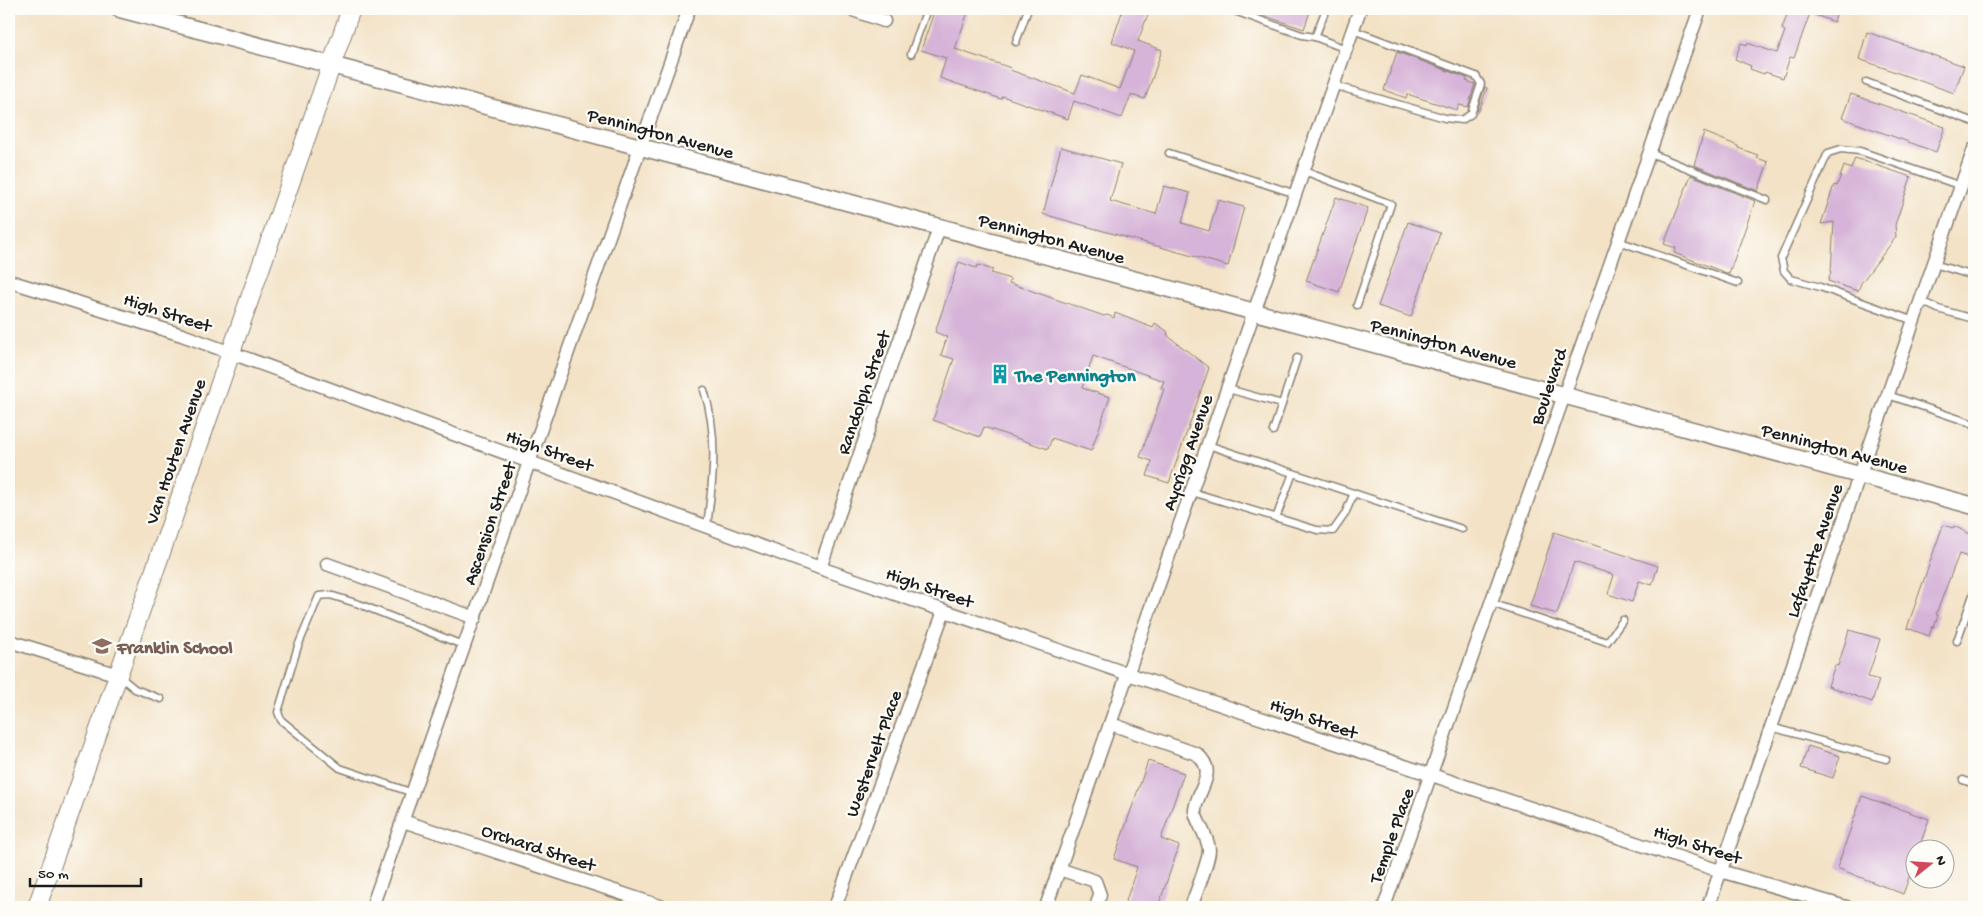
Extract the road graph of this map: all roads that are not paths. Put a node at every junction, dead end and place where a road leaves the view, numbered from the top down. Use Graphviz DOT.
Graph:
graph roads {
  1 [pos="120,9"];
  2 [pos="351,9"];
  3 [pos="689,9"];
  4 [pos="850,9"];
  5 [pos="927,9"];
  6 [pos="1028,9"];
  7 [pos="1229,9"];
  8 [pos="1326,9"];
  9 [pos="1360,9"];
  10 [pos="1700,9"];
  11 [pos="884,21"];
  12 [pos="1353,30"];
  13 [pos="1315,37"];
  14 [pos="1016,42"];
  15 [pos="1346,49"];
  16 [pos="911,54"];
  17 [pos="331,65"];
  18 [pos="1866,82"];
  19 [pos="1333,85"];
  20 [pos="1974,122"];
  21 [pos="640,148"];
  22 [pos="1974,149"];
  23 [pos="1650,152"];
  24 [pos="1169,153"];
  25 [pos="1304,170"];
  26 [pos="1961,186"];
  27 [pos="1296,194"];
  28 [pos="1767,200"];
  29 [pos="939,228"];
  30 [pos="1618,241"];
  31 [pos="1934,264"];
  32 [pos="1974,276"];
  33 [pos="9,283"];
  34 [pos="1738,283"];
  35 [pos="1921,301"];
  36 [pos="1357,305"];
  37 [pos="1255,312"];
  38 [pos="1974,319"];
  39 [pos="1914,321"];
  40 [pos="231,352"];
  41 [pos="1297,358"];
  42 [pos="1228,389"];
  43 [pos="704,390"];
  44 [pos="1564,395"];
  45 [pos="1888,395"];
  46 [pos="1282,404"];
  47 [pos="1974,424"];
  48 [pos="1273,431"];
  49 [pos="1208,445"];
  50 [pos="529,461"];
  51 [pos="1293,473"];
  52 [pos="1859,475"];
  53 [pos="1192,492"];
  54 [pos="1354,493"];
  55 [pos="1974,506"];
  56 [pos="1276,518"];
  57 [pos="707,526"];
  58 [pos="1462,529"];
  59 [pos="327,564"];
  60 [pos="820,568"];
  61 [pos="1974,592"];
  62 [pos="1491,603"];
  63 [pos="944,611"];
  64 [pos="475,618"];
  65 [pos="1624,620"];
  66 [pos="9,641"];
  67 [pos="1957,641"];
  68 [pos="465,646"];
  69 [pos="1128,674"];
  70 [pos="118,675"];
  71 [pos="161,699"];
  72 [pos="1111,724"];
  73 [pos="1771,727"];
  74 [pos="1886,758"];
  75 [pos="1431,776"];
  76 [pos="1963,780"];
  77 [pos="1974,784"];
  78 [pos="413,792"];
  79 [pos="402,820"];
  80 [pos="1059,869"];
  81 [pos="1720,871"];
  82 [pos="37,907"];
  83 [pos="372,907"];
  84 [pos="663,907"];
  85 [pos="835,907"];
  86 [pos="1046,907"];
  87 [pos="1096,907"];
  88 [pos="1191,907"];
  89 [pos="1384,907"];
  90 [pos="1708,907"];
  91 [pos="1846,907"];
  1 -- 17 [label="street, Pennington Avenue"];
  2 -- 17 [label="main road, Van Houten Avenue"];
  3 -- 21 [label="street, Ascension Street"];
  4 -- 11 [label="street"];
  5 -- 16 [label="lane"];
  6 -- 14 [label="lane"];
  7 -- 13 [label="lane"];
  8 -- 13 [label="lane"];
  9 -- 12 [label="street, Aycrigg Avenue"];
  10 -- 23 [label="street, Boulevard"];
  12 -- 15 [label="street, Aycrigg Avenue"];
  12 -- 19 [label="lane"];
  13 -- 15 [label="lane"];
  15 -- 19 [label="street, Aycrigg Avenue"];
  17 -- 21 [label="street, Pennington Avenue"];
  17 -- 40 [label="main road, Van Houten Avenue"];
  18 -- 20 [label="lane"];
  19 -- 25 [label="street, Aycrigg Avenue"];
  21 -- 29 [label="street, Pennington Avenue"];
  21 -- 50 [label="street, Ascension Street"];
  22 -- 26 [label="street, Lafayette Avenue"];
  23 -- 28 [label="lane"];
  23 -- 30 [label="street, Boulevard"];
  24 -- 27 [label="lane"];
  25 -- 27 [label="street, Aycrigg Avenue"];
  25 -- 36 [label="lane"];
  26 -- 31 [label="street, Lafayette Avenue"];
  26 -- 39 [label="lane"];
  27 -- 37 [label="street, Aycrigg Avenue"];
  29 -- 37 [label="street, Pennington Avenue"];
  29 -- 60 [label="street, Randolph Street"];
  30 -- 34 [label="lane"];
  30 -- 44 [label="street, Boulevard"];
  31 -- 32 [label="lane"];
  31 -- 35 [label="street, Lafayette Avenue"];
  33 -- 40 [label="street, High Street"];
  35 -- 38 [label="lane"];
  35 -- 39 [label="street, Lafayette Avenue"];
  37 -- 42 [label="street, Aycrigg Avenue"];
  37 -- 44 [label="street, Pennington Avenue"];
  39 -- 45 [label="street, Lafayette Avenue"];
  40 -- 50 [label="street, High Street"];
  40 -- 70 [label="main road, Van Houten Avenue"];
  41 -- 46 [label="lane"];
  42 -- 46 [label="lane"];
  42 -- 49 [label="street, Aycrigg Avenue"];
  43 -- 57 [label="lane"];
  44 -- 52 [label="street, Pennington Avenue"];
  44 -- 62 [label="street, Boulevard"];
  45 -- 47 [label="lane"];
  45 -- 52 [label="street, Lafayette Avenue"];
  46 -- 48 [label="lane"];
  49 -- 51 [label="lane"];
  49 -- 53 [label="street, Aycrigg Avenue"];
  50 -- 57 [label="street, High Street"];
  50 -- 64 [label="street, Ascension Street"];
  51 -- 54 [label="lane"];
  51 -- 56 [label="lane"];
  52 -- 55 [label="street, Pennington Avenue"];
  52 -- 73 [label="street, Lafayette Avenue"];
  53 -- 56 [label="lane"];
  53 -- 69 [label="street, Aycrigg Avenue"];
  54 -- 56 [label="lane"];
  54 -- 58 [label="lane"];
  57 -- 60 [label="street, High Street"];
  59 -- 64 [label="street"];
  60 -- 63 [label="street, High Street"];
  61 -- 67 [label="lane"];
  62 -- 65 [label="lane"];
  62 -- 75 [label="street, Boulevard"];
  63 -- 69 [label="street, High Street"];
  63 -- 85 [label="street, Westervelt Place"];
  64 -- 68 [label="street, Ascension Street"];
  66 -- 70 [label="street"];
  68 -- 78 [label="street, Ascension Street"];
  68 -- 78 [label="lane"];
  69 -- 72 [label="street, Aycrigg Avenue"];
  69 -- 75 [label="street, High Street"];
  70 -- 71 [label="lane"];
  70 -- 82 [label="main road, Van Houten Avenue"];
  72 -- 80 [label="street, Aycrigg Avenue"];
  72 -- 88 [label="street"];
  73 -- 74 [label="lane"];
  73 -- 81 [label="street, Lafayette Avenue"];
  75 -- 81 [label="street, High Street"];
  75 -- 89 [label="street, Temple Place"];
  76 -- 77 [label="lane"];
  78 -- 79 [label="street, Ascension Street"];
  79 -- 83 [label="street, Ascension Street"];
  79 -- 84 [label="street, Orchard Street"];
  80 -- 86 [label="street, Aycrigg Avenue"];
  80 -- 87 [label="street"];
  81 -- 90 [label="street, Lafayette Avenue"];
  81 -- 91 [label="street, High Street"];
}
